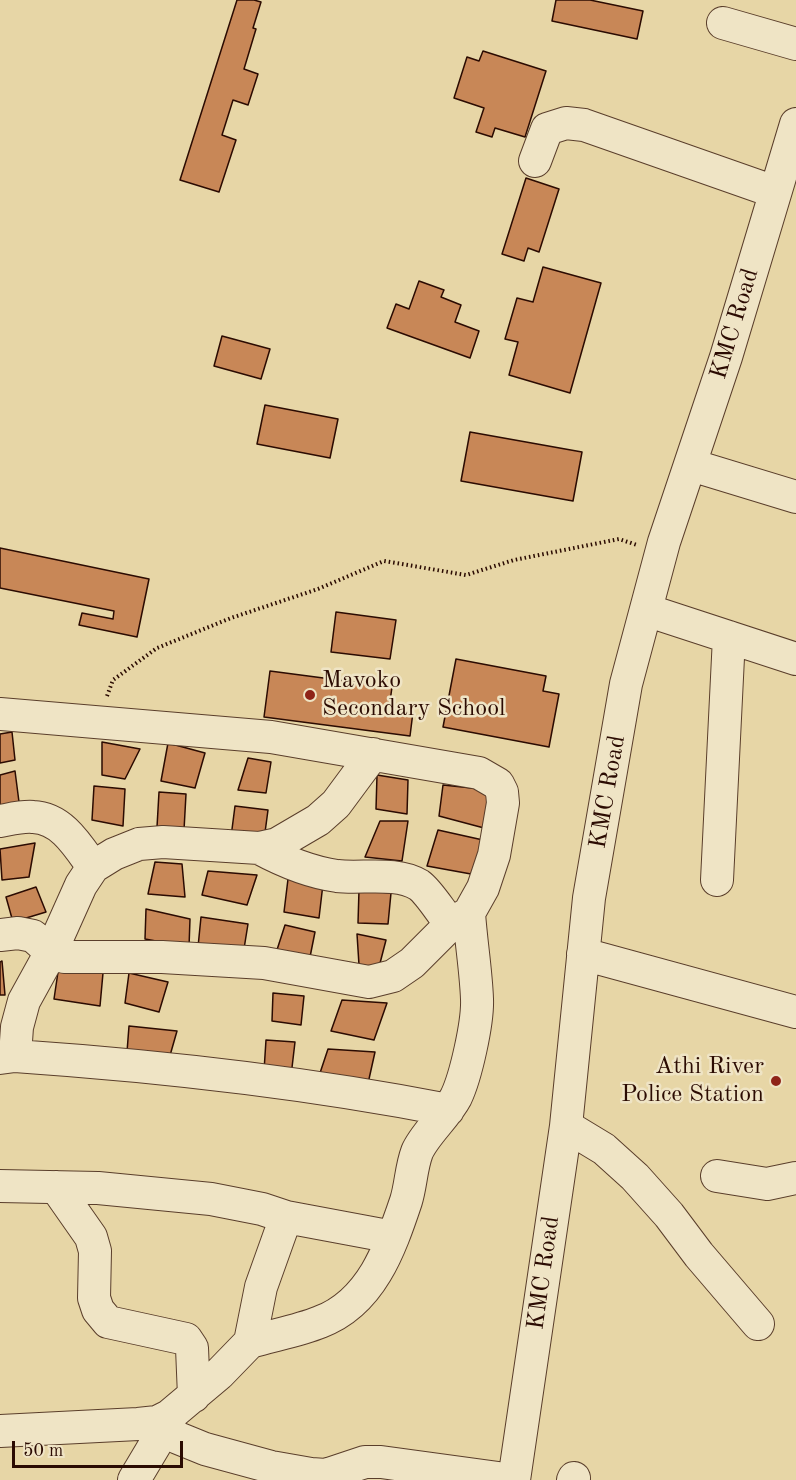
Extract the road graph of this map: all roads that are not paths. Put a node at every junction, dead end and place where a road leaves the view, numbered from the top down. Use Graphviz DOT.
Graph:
graph roads {
  1 [pos="723,23"];
  2 [pos="796,44"];
  3 [pos="795,130"];
  4 [pos="535,161"];
  5 [pos="775,192"];
  6 [pos="691,465"];
  7 [pos="796,497"];
  8 [pos="646,610"];
  9 [pos="729,638"];
  10 [pos="796,659"];
  11 [pos="0,714"];
  12 [pos="373,754"];
  13 [pos="0,821"];
  14 [pos="259,848"];
  15 [pos="93,867"];
  16 [pos="717,880"];
  17 [pos="460,919"];
  18 [pos="0,935"];
  19 [pos="51,952"];
  20 [pos="583,954"];
  21 [pos="796,1012"];
  22 [pos="7,1057"];
  23 [pos="448,1110"];
  24 [pos="566,1126"];
  25 [pos="717,1176"];
  26 [pos="796,1178"];
  27 [pos="0,1186"];
  28 [pos="56,1187"];
  29 [pos="286,1217"];
  30 [pos="393,1237"];
  31 [pos="758,1324"];
  32 [pos="250,1342"];
  33 [pos="195,1396"];
  34 [pos="161,1425"];
  35 [pos="0,1431"];
  36 [pos="269,1473"];
  37 [pos="134,1480"];
  38 [pos="513,1480"];
  1 -- 2 [label="street"];
  3 -- 5 [label="street, KMC Road"];
  4 -- 5 [label="street"];
  5 -- 6 [label="street, KMC Road"];
  6 -- 7 [label="street"];
  6 -- 8 [label="street, KMC Road"];
  8 -- 9 [label="street"];
  8 -- 20 [label="street, KMC Road"];
  9 -- 10 [label="street"];
  9 -- 16 [label="street"];
  11 -- 12 [label="street"];
  12 -- 14 [label="street"];
  12 -- 17 [label="street"];
  13 -- 15 [label="street"];
  14 -- 15 [label="street"];
  14 -- 17 [label="street"];
  15 -- 19 [label="street"];
  17 -- 19 [label="street"];
  17 -- 23 [label="street"];
  18 -- 19 [label="street"];
  19 -- 22 [label="street"];
  20 -- 21 [label="street"];
  20 -- 24 [label="street, KMC Road"];
  22 -- 23 [label="street"];
  23 -- 30 [label="street"];
  24 -- 31 [label="street"];
  24 -- 38 [label="street, KMC Road"];
  25 -- 26 [label="street"];
  27 -- 28 [label="street"];
  28 -- 29 [label="street"];
  28 -- 33 [label="street"];
  29 -- 30 [label="street"];
  29 -- 32 [label="street"];
  30 -- 32 [label="street"];
  32 -- 33 [label="street"];
  33 -- 34 [label="street"];
  34 -- 35 [label="street"];
  34 -- 36 [label="street"];
  34 -- 37 [label="street"];
  36 -- 38 [label="street"];
}
